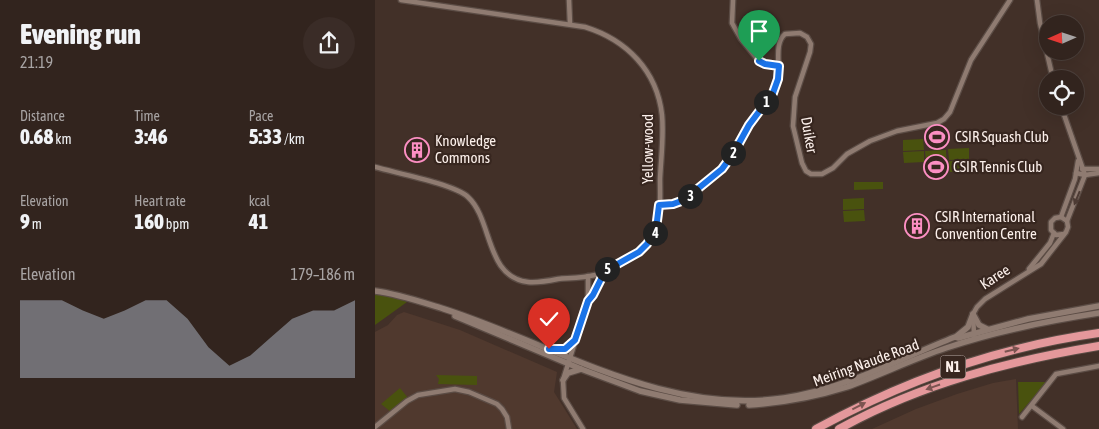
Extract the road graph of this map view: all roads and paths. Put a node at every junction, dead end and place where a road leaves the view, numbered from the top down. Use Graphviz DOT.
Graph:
graph roads {
  1 [pos="401,0"];
  2 [pos="569,0"];
  3 [pos="733,0"];
  4 [pos="1010,0"];
  5 [pos="1037,0"];
  6 [pos="570,24"];
  7 [pos="779,66"];
  8 [pos="1051,70"];
  9 [pos="1064,115"];
  10 [pos="375,167"];
  11 [pos="1099,169"];
  12 [pos="1081,171"];
  13 [pos="1099,173"];
  14 [pos="659,205"];
  15 [pos="1061,217"];
  16 [pos="1067,221"];
  17 [pos="1054,233"];
  18 [pos="1064,234"];
  19 [pos="1044,251"];
  20 [pos="1049,254"];
  21 [pos="605,271"];
  22 [pos="1027,272"];
  23 [pos="588,276"];
  24 [pos="375,291"];
  25 [pos="588,301"];
  26 [pos="1099,306"];
  27 [pos="445,310"];
  28 [pos="1099,313"];
  29 [pos="973,314"];
  30 [pos="987,329"];
  31 [pos="1099,332"];
  32 [pos="975,336"];
  33 [pos="955,337"];
  34 [pos="575,340"];
  35 [pos="1099,346"];
  36 [pos="549,349"];
  37 [pos="569,360"];
  38 [pos="1099,366"];
  39 [pos="581,368"];
  40 [pos="563,380"];
  41 [pos="1032,406"];
  42 [pos="1022,417"];
  43 [pos="375,427"];
  44 [pos="509,429"];
  45 [pos="583,429"];
  46 [pos="816,429"];
  47 [pos="839,429"];
  48 [pos="1063,429"];
  1 -- 6 [label="street, Yellow-wood"];
  2 -- 6 [label="street"];
  3 -- 7 [label="street"];
  4 -- 7 [label="street, Duiker"];
  5 -- 8 [label="street"];
  6 -- 14 [label="street, Yellow-wood"];
  7 -- 14 [label="street, Duiker"];
  9 -- 12 [label="street"];
  10 -- 23 [label="street, Yellow-wood"];
  11 -- 12 [label="street"];
  12 -- 13 [label="street"];
  12 -- 15 [label="street"];
  12 -- 16 [label="street, one-way"];
  14 -- 21 [label="street, Yellow-wood"];
  15 -- 16 [label="street"];
  15 -- 17 [label="street"];
  16 -- 18 [label="street"];
  17 -- 18 [label="street"];
  17 -- 19 [label="street, Karee"];
  18 -- 20 [label="street, Karee"];
  19 -- 20 [label="street"];
  19 -- 22 [label="street, Karee"];
  20 -- 22 [label="street, Karee"];
  21 -- 23 [label="street, Yellow-wood"];
  21 -- 25 [label="street"];
  22 -- 29 [label="street, Karee"];
  23 -- 25 [label="street"];
  24 -- 27 [label="street, Meiring Naude Road"];
  25 -- 34 [label="street"];
  26 -- 30 [label="street, Meiring Naude Road"];
  27 -- 36 [label="street, Meiring Naude Road"];
  27 -- 37 [label="street, Meiring Naude Road"];
  28 -- 32 [label="street, Meiring Naude Road"];
  29 -- 30 [label="street"];
  29 -- 32 [label="street"];
  29 -- 33 [label="street"];
  30 -- 32 [label="street, Meiring Naude Road"];
  46 -- 31 [label="highway, N1, one-way"];
  32 -- 33 [label="street, Meiring Naude Road"];
  32 -- 39 [label="street, Meiring Naude Road"];
  33 -- 37 [label="street, Meiring Naude Road"];
  34 -- 36 [label="street"];
  34 -- 37 [label="street"];
  35 -- 47 [label="highway, N1, one-way"];
  36 -- 37 [label="street, Meiring Naude Road"];
  37 -- 39 [label="street, Meiring Naude Road"];
  37 -- 40 [label="street"];
  38 -- 41 [label="street"];
  39 -- 40 [label="street"];
  40 -- 45 [label="street"];
  41 -- 42 [label="street"];
  41 -- 48 [label="street"];
  43 -- 44 [label="street"];
}
